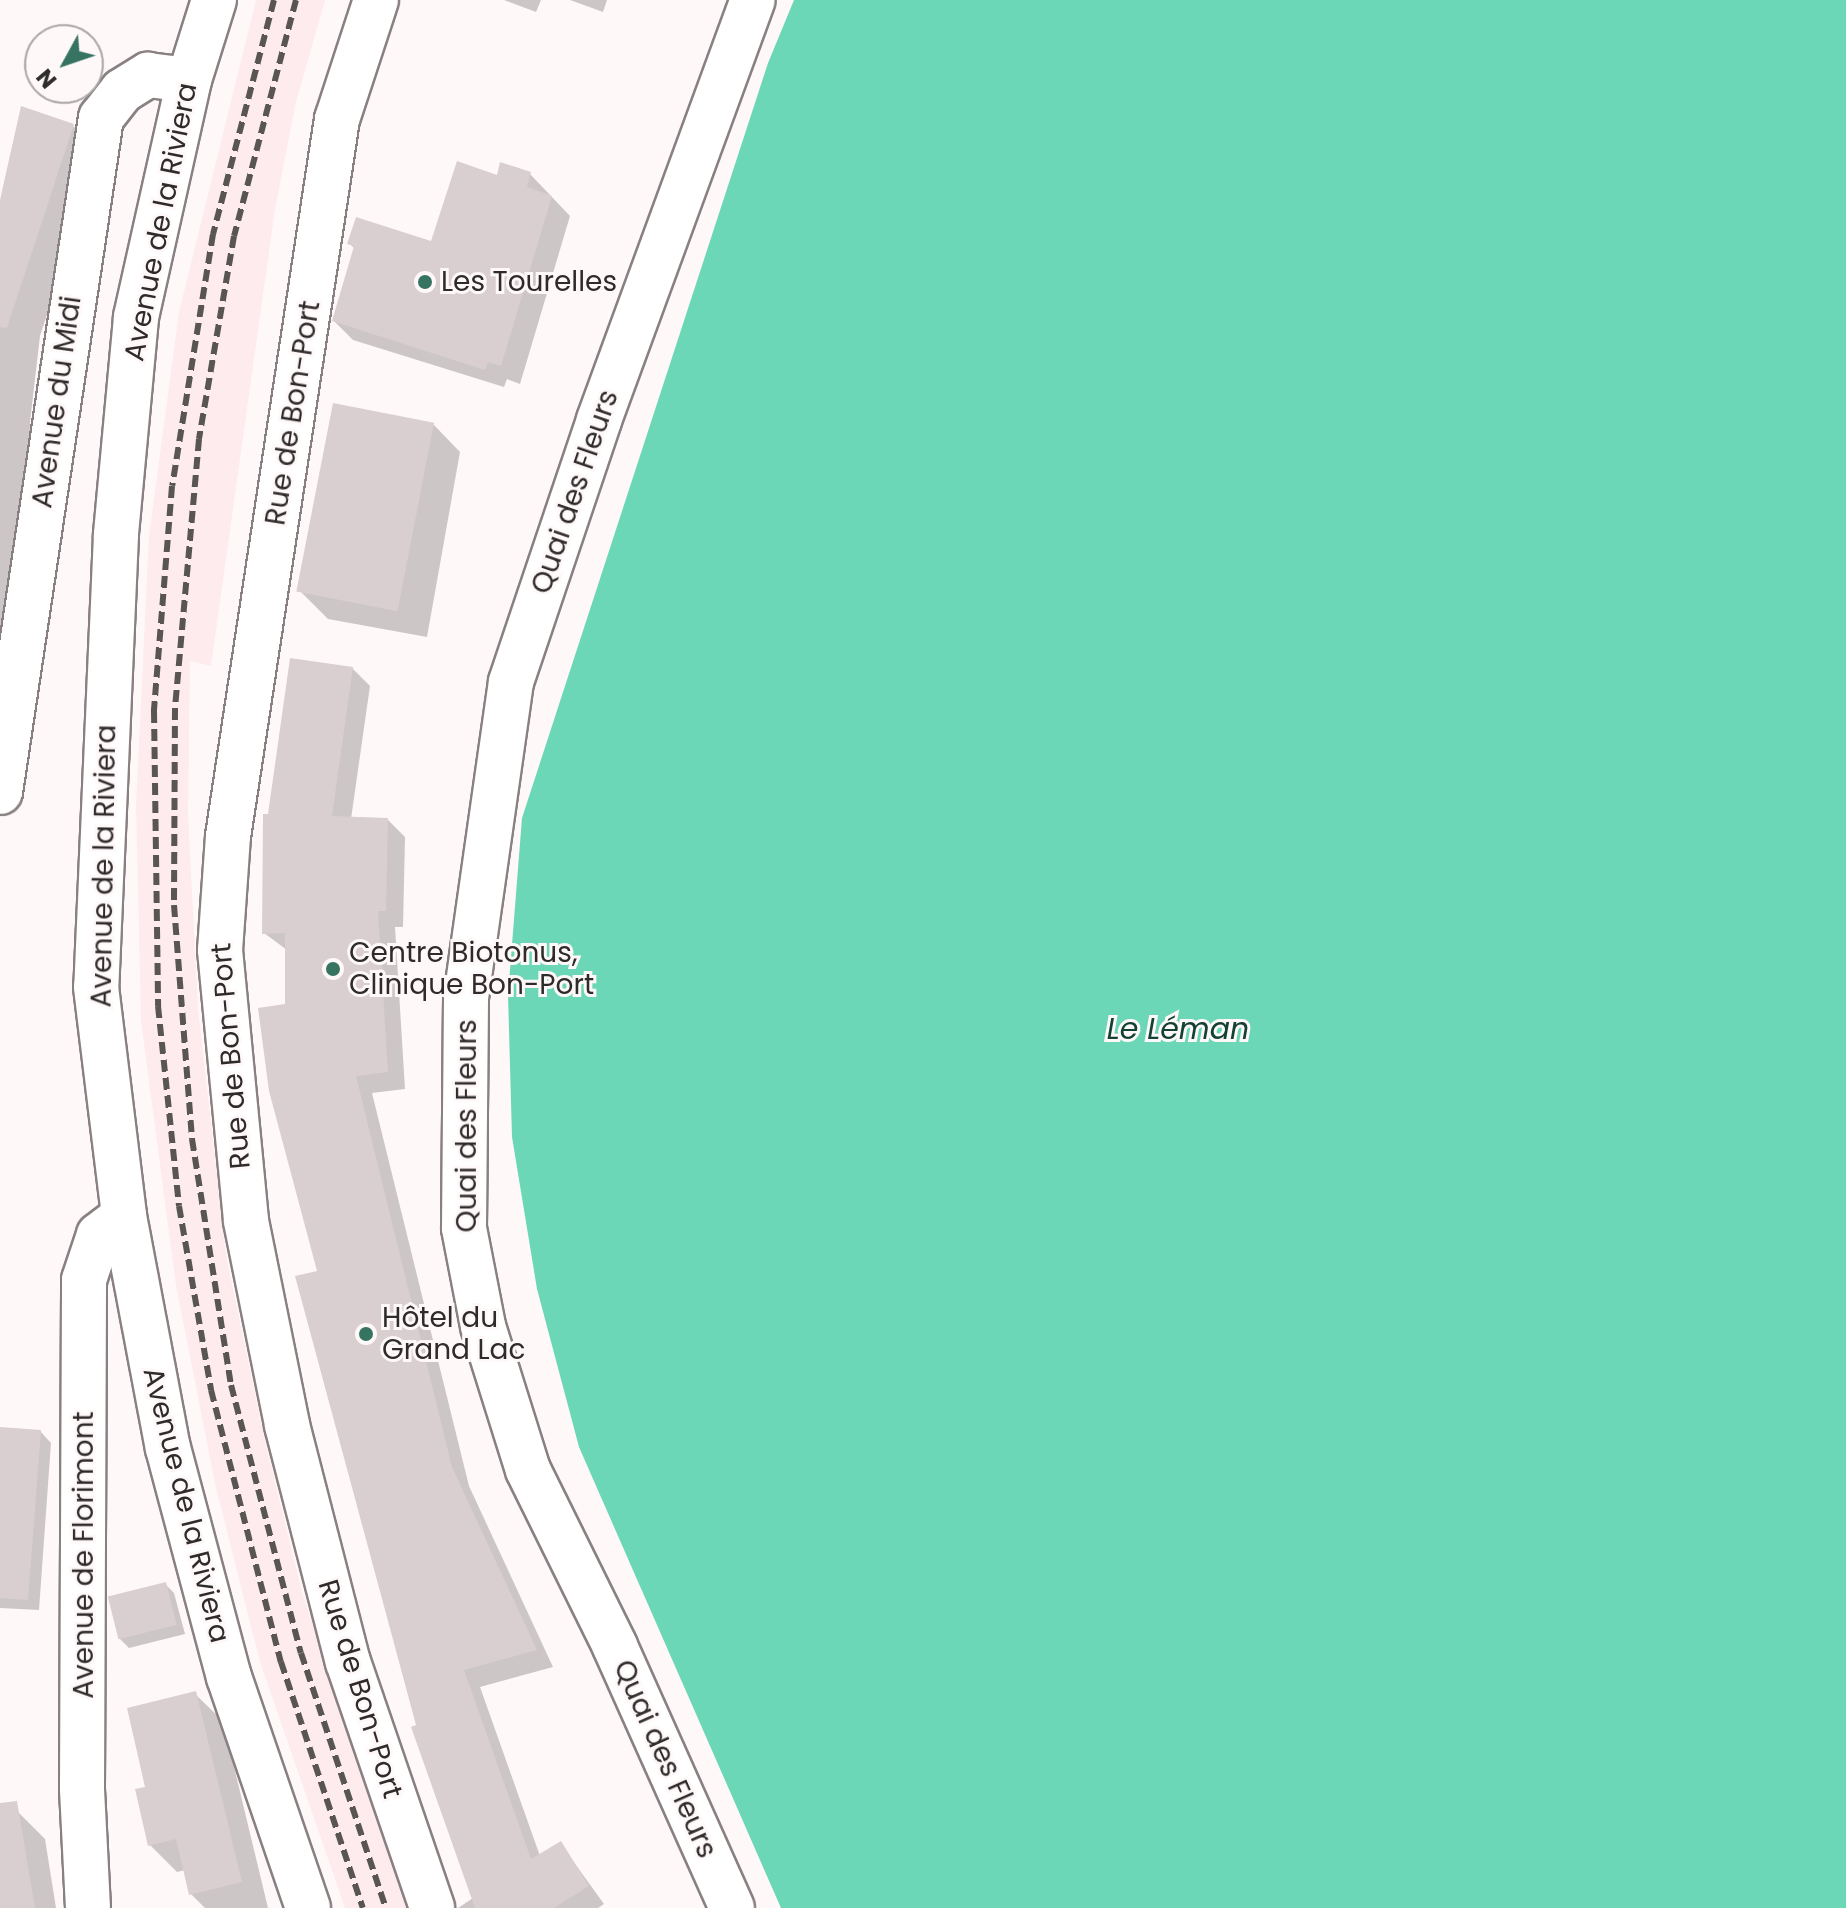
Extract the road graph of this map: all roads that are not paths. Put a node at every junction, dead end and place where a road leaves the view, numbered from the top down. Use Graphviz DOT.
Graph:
graph roads {
  1 [pos="214,0"];
  2 [pos="376,0"];
  3 [pos="753,0"];
  4 [pos="189,80"];
  5 [pos="0,792"];
  6 [pos="124,1216"];
  7 [pos="88,1908"];
  8 [pos="308,1908"];
  9 [pos="432,1908"];
  10 [pos="732,1908"];
  1 -- 4 [label="street, Avenue de la Riviera"];
  2 -- 9 [label="street, Rue de Bon-Port"];
  3 -- 10 [label="street, Quai des Fleurs"];
  4 -- 5 [label="street, Avenue du Midi"];
  4 -- 6 [label="street, Avenue de la Riviera"];
  6 -- 7 [label="street, Avenue de Florimont"];
  6 -- 8 [label="street, Avenue de la Riviera"];
}
